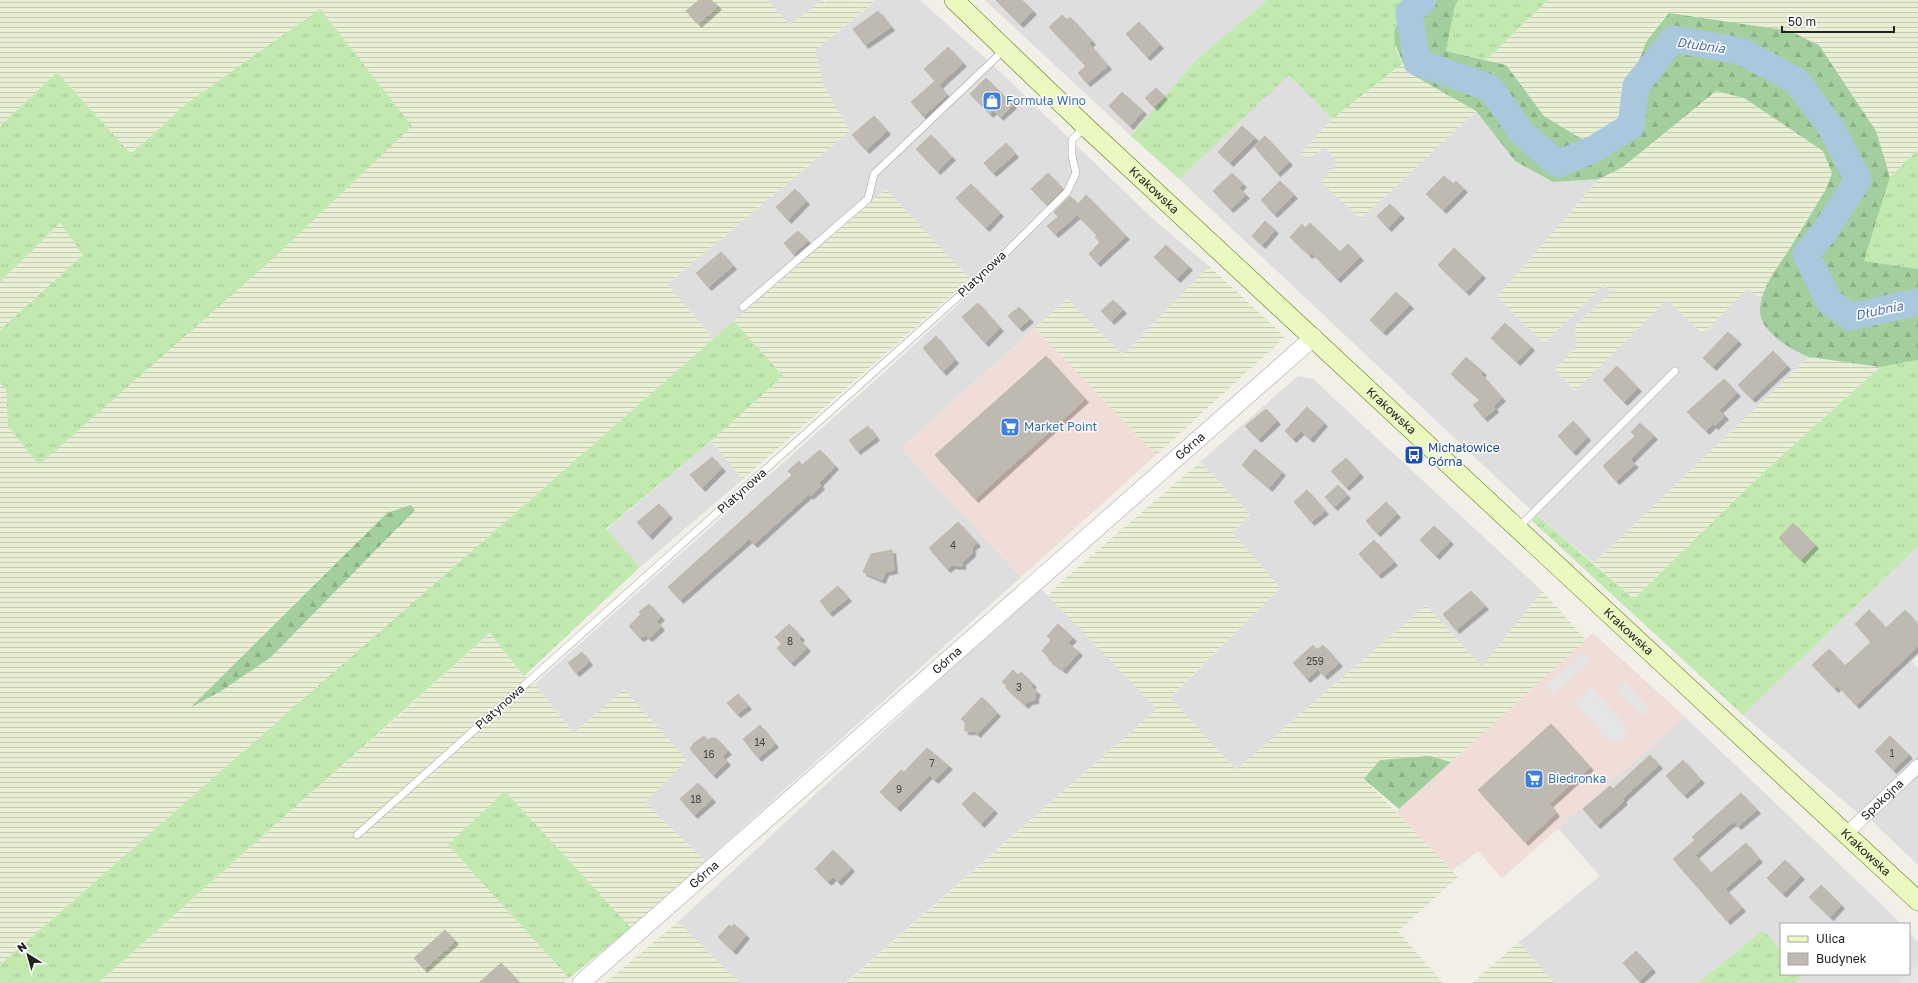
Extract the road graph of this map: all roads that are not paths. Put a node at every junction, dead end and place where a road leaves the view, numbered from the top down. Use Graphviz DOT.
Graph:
graph roads {
  1 [pos="954,0"];
  2 [pos="1005,50"];
  3 [pos="1085,126"];
  4 [pos="743,307"];
  5 [pos="1314,337"];
  6 [pos="1675,371"];
  7 [pos="1518,528"];
  8 [pos="1918,766"];
  9 [pos="1846,834"];
  10 [pos="357,835"];
  11 [pos="1918,901"];
  12 [pos="581,983"];
  1 -- 2 [label="main road, Krakowska"];
  2 -- 3 [label="main road, Krakowska"];
  2 -- 4 [label="lane"];
  3 -- 5 [label="main road, Krakowska"];
  3 -- 10 [label="lane, Platynowa"];
  5 -- 7 [label="main road, Krakowska"];
  5 -- 12 [label="street, Górna"];
  6 -- 7 [label="lane"];
  7 -- 9 [label="main road, Krakowska"];
  8 -- 9 [label="street, Spokojna"];
  9 -- 11 [label="main road, Krakowska"];
}
